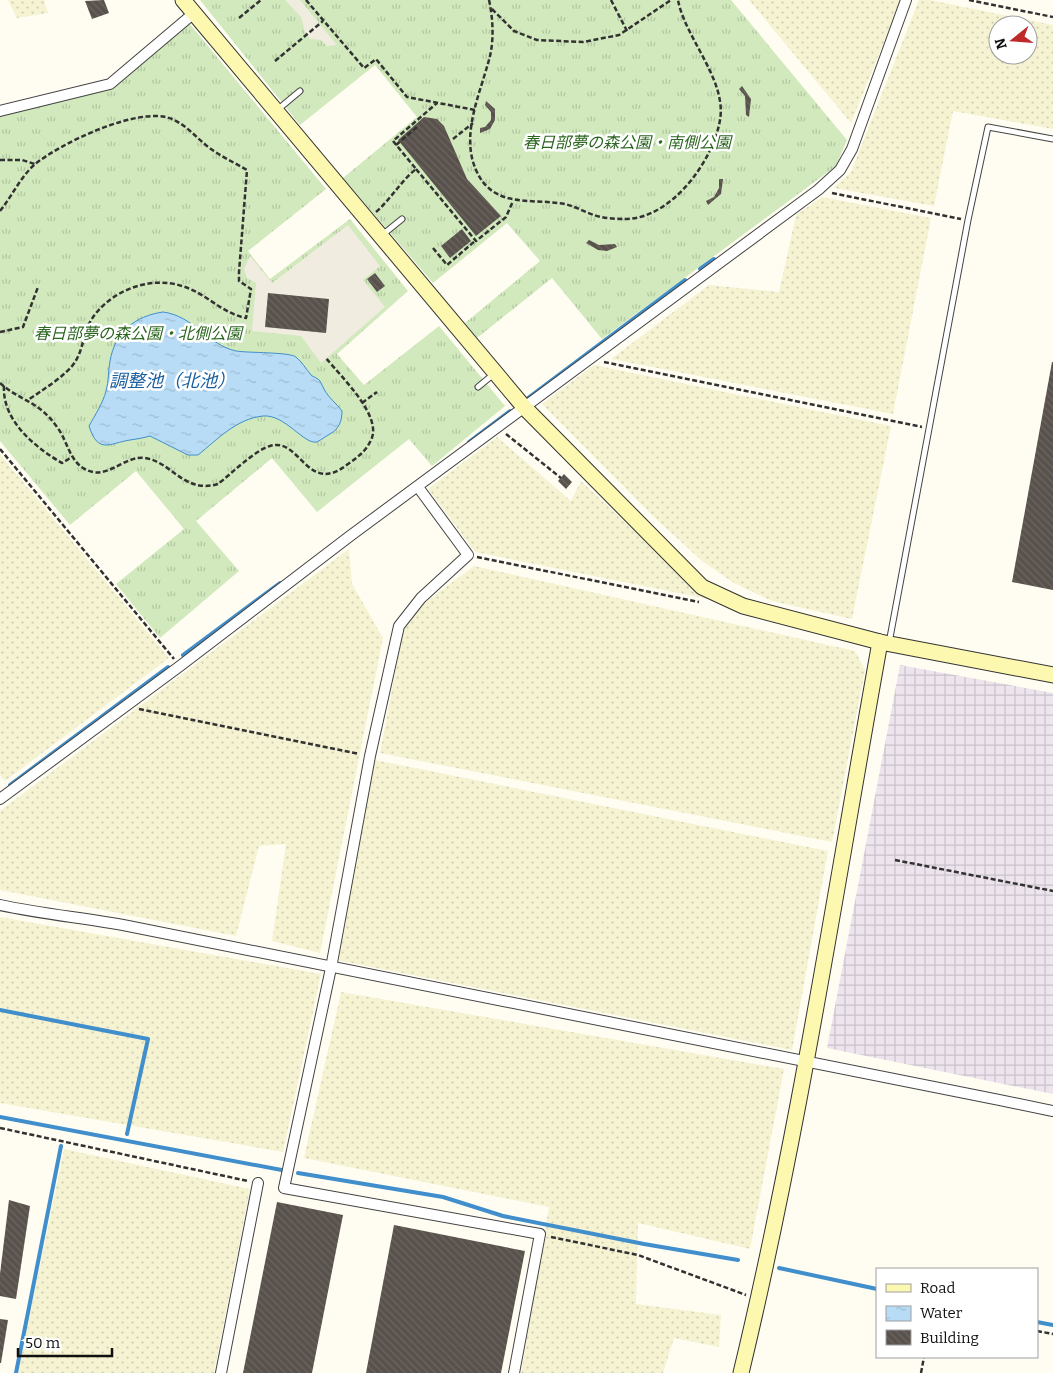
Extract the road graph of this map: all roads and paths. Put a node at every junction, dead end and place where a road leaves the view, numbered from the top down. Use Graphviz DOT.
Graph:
graph roads {
  1 [pos="183,0"];
  2 [pos="261,0"];
  3 [pos="306,0"];
  4 [pos="489,0"];
  5 [pos="611,0"];
  6 [pos="671,0"];
  7 [pos="678,0"];
  8 [pos="906,0"];
  9 [pos="969,0"];
  10 [pos="491,8"];
  11 [pos="194,13"];
  12 [pos="1053,17"];
  13 [pos="240,18"];
  14 [pos="323,21"];
  15 [pos="627,31"];
  16 [pos="275,61"];
  17 [pos="300,91"];
  18 [pos="437,103"];
  19 [pos="475,110"];
  20 [pos="0,111"];
  21 [pos="276,111"];
  22 [pos="473,122"];
  23 [pos="417,127"];
  24 [pos="453,139"];
  25 [pos="1053,139"];
  26 [pos="396,145"];
  27 [pos="0,160"];
  28 [pos="36,164"];
  29 [pos="416,169"];
  30 [pos="818,190"];
  31 [pos="513,200"];
  32 [pos="0,211"];
  33 [pos="367,219"];
  34 [pos="402,219"];
  35 [pos="968,220"];
  36 [pos="381,236"];
  37 [pos="476,241"];
  38 [pos="434,248"];
  39 [pos="38,287"];
  40 [pos="251,289"];
  41 [pos="255,289"];
  42 [pos="0,332"];
  43 [pos="326,358"];
  44 [pos="588,359"];
  45 [pos="496,373"];
  46 [pos="0,383"];
  47 [pos="4,386"];
  48 [pos="478,387"];
  49 [pos="377,392"];
  50 [pos="28,400"];
  51 [pos="362,403"];
  52 [pos="524,407"];
  53 [pos="497,427"];
  54 [pos="929,428"];
  55 [pos="0,449"];
  56 [pos="72,457"];
  57 [pos="561,478"];
  58 [pos="418,486"];
  59 [pos="468,555"];
  60 [pos="703,602"];
  61 [pos="885,643"];
  62 [pos="180,666"];
  63 [pos="1053,674"];
  64 [pos="125,706"];
  65 [pos="370,756"];
  66 [pos="0,799"];
  67 [pos="895,860"];
  68 [pos="1053,891"];
  69 [pos="0,905"];
  70 [pos="331,968"];
  71 [pos="805,1061"];
  72 [pos="1053,1111"];
  73 [pos="0,1128"];
  74 [pos="258,1183"];
  75 [pos="540,1234"];
  76 [pos="759,1300"];
  77 [pos="1038,1331"];
  78 [pos="1053,1334"];
  79 [pos="924,1358"];
  80 [pos="221,1373"];
  81 [pos="514,1373"];
  82 [pos="741,1373"];
  83 [pos="921,1373"];
  1 -- 11 [label="street"];
  2 -- 13 [label="path"];
  3 -- 14 [label="path"];
  4 -- 10 [label="path"];
  5 -- 15 [label="path"];
  6 -- 15 [label="path"];
  7 -- 31 [label="path"];
  8 -- 30 [label="street"];
  9 -- 12 [label="path"];
  10 -- 15 [label="path"];
  10 -- 19 [label="path"];
  11 -- 20 [label="street"];
  11 -- 21 [label="street"];
  14 -- 16 [label="path"];
  14 -- 18 [label="path"];
  17 -- 21 [label="lane"];
  18 -- 19 [label="path"];
  18 -- 26 [label="path"];
  19 -- 22 [label="path"];
  21 -- 33 [label="street"];
  22 -- 24 [label="path"];
  22 -- 31 [label="path"];
  23 -- 26 [label="path"];
  25 -- 35 [label="lane"];
  26 -- 29 [label="path"];
  27 -- 28 [label="path"];
  28 -- 32 [label="path"];
  28 -- 40 [label="path"];
  29 -- 33 [label="path"];
  29 -- 37 [label="path"];
  30 -- 35 [label="path"];
  30 -- 44 [label="street"];
  31 -- 37 [label="path"];
  33 -- 36 [label="street"];
  34 -- 36 [label="lane"];
  35 -- 54 [label="lane"];
  36 -- 45 [label="street"];
  37 -- 38 [label="path"];
  39 -- 42 [label="path"];
  40 -- 41 [label="path"];
  40 -- 50 [label="path"];
  43 -- 51 [label="path"];
  44 -- 52 [label="street"];
  44 -- 54 [label="path"];
  45 -- 48 [label="lane"];
  45 -- 52 [label="street"];
  46 -- 47 [label="path"];
  47 -- 50 [label="path"];
  47 -- 56 [label="path"];
  49 -- 51 [label="path"];
  50 -- 56 [label="path"];
  51 -- 56 [label="path"];
  52 -- 53 [label="street"];
  52 -- 61 [label="street"];
  53 -- 57 [label="path"];
  53 -- 58 [label="street"];
  54 -- 61 [label="lane"];
  55 -- 62 [label="path"];
  58 -- 59 [label="street"];
  58 -- 62 [label="street"];
  59 -- 60 [label="path"];
  59 -- 65 [label="street"];
  61 -- 63 [label="street"];
  61 -- 71 [label="street"];
  62 -- 64 [label="street"];
  64 -- 65 [label="path"];
  64 -- 66 [label="street"];
  65 -- 70 [label="street"];
  67 -- 68 [label="path"];
  69 -- 70 [label="street"];
  70 -- 71 [label="street"];
  70 -- 75 [label="street"];
  71 -- 72 [label="street"];
  71 -- 76 [label="street"];
  73 -- 74 [label="path"];
  74 -- 80 [label="street"];
  75 -- 76 [label="path"];
  75 -- 81 [label="street"];
  76 -- 82 [label="street"];
  77 -- 78 [label="path"];
  79 -- 83 [label="path"];
}
